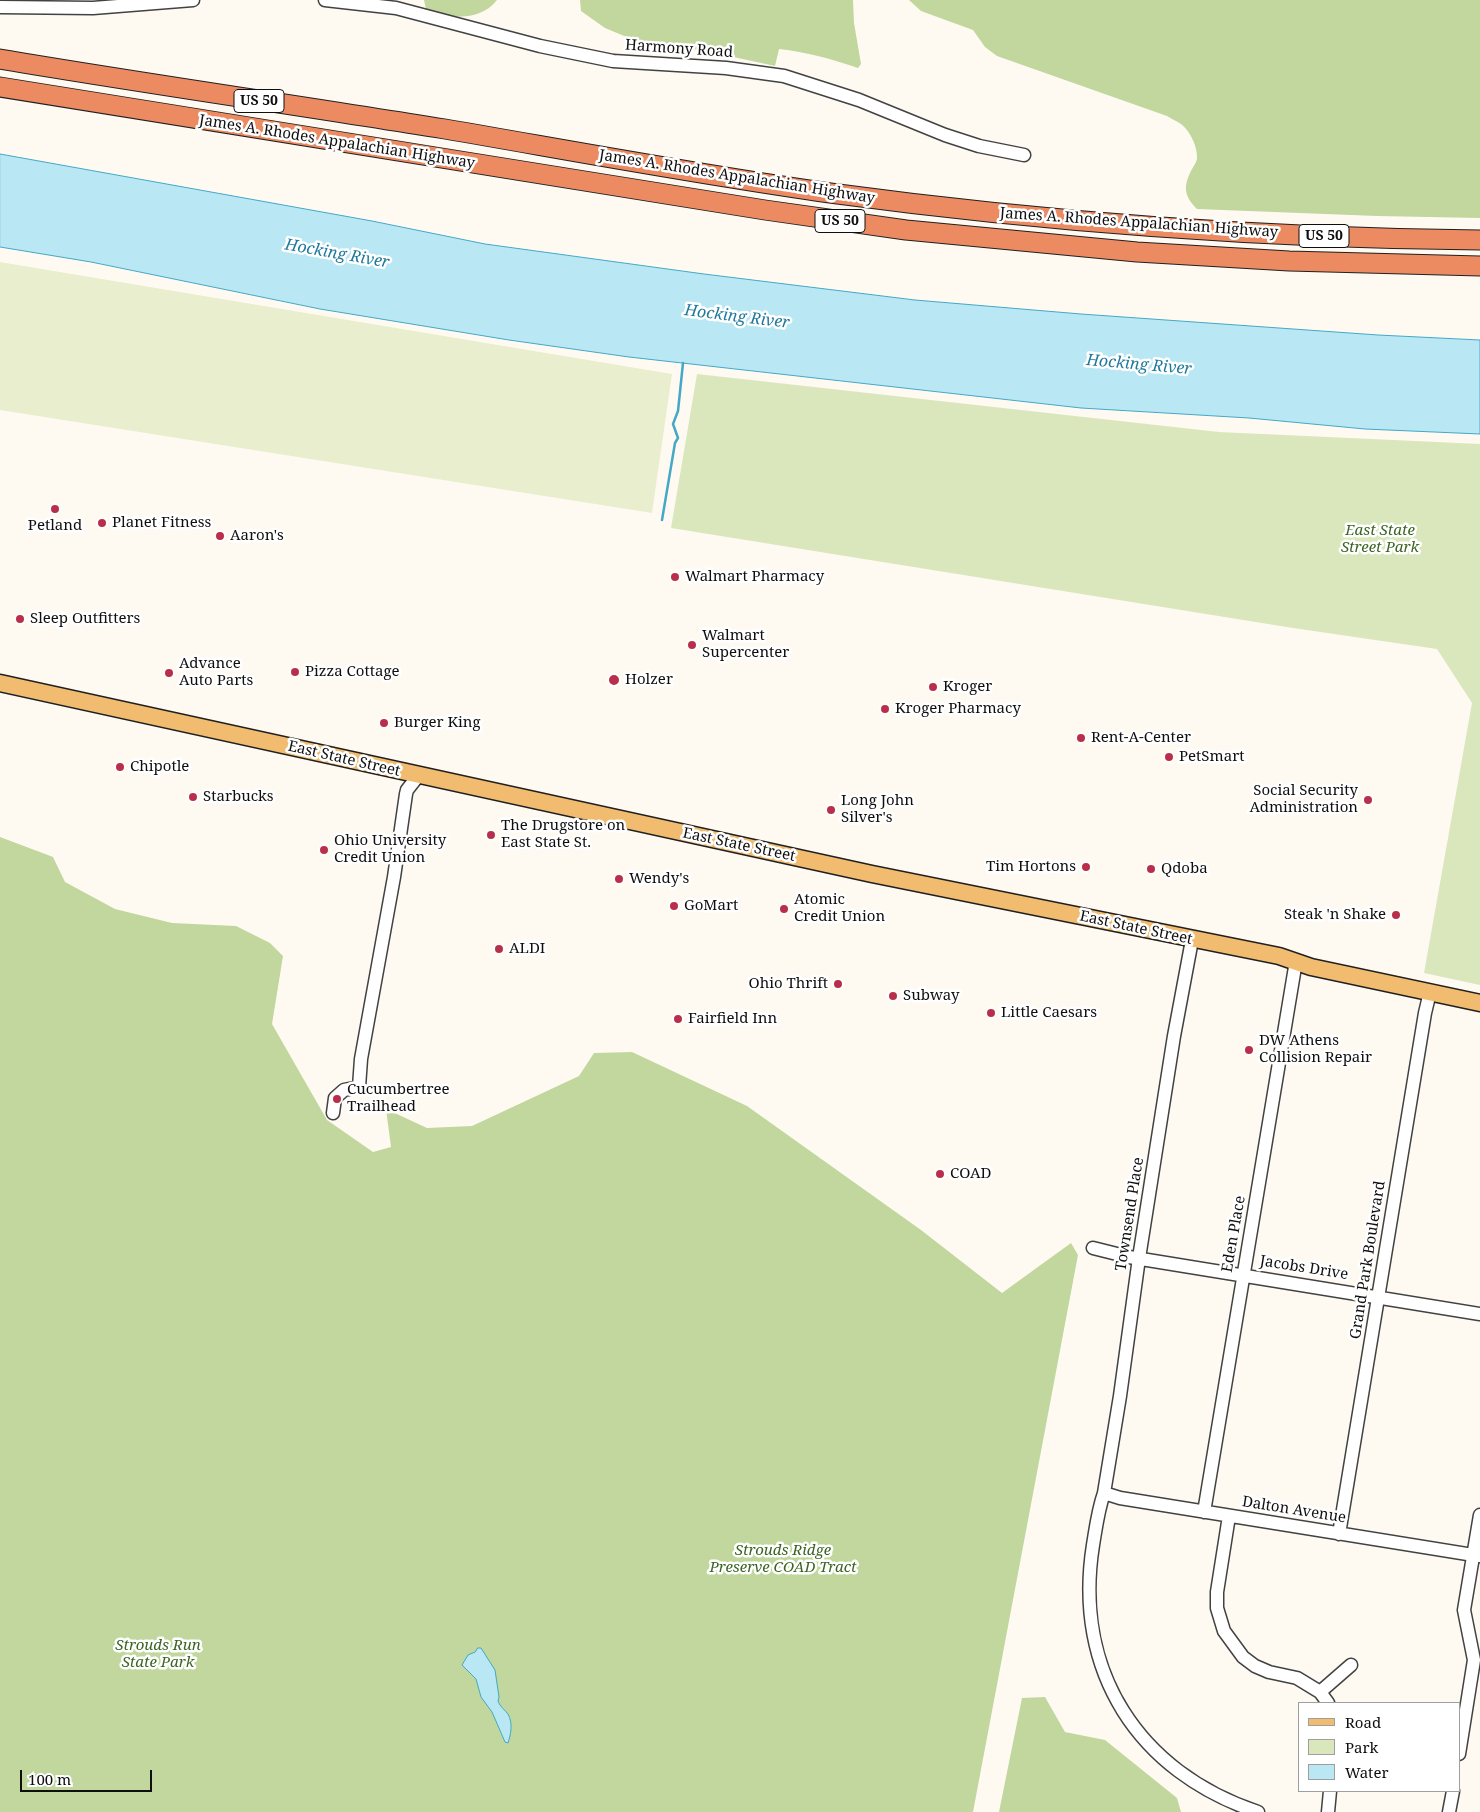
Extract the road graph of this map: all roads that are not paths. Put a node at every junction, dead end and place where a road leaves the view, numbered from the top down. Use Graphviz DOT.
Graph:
graph roads {
  1 [pos="194,0"];
  2 [pos="324,0"];
  3 [pos="0,7"];
  4 [pos="0,59"];
  5 [pos="0,87"];
  6 [pos="1024,155"];
  7 [pos="1480,240"];
  8 [pos="1480,266"];
  9 [pos="0,683"];
  10 [pos="418,776"];
  11 [pos="1192,940"];
  12 [pos="1296,961"];
  13 [pos="1430,992"];
  14 [pos="1480,1002"];
  15 [pos="333,1114"];
  16 [pos="1093,1248"];
  17 [pos="1139,1258"];
  18 [pos="1244,1275"];
  19 [pos="1378,1297"];
  20 [pos="1480,1314"];
  21 [pos="1104,1493"];
  22 [pos="1204,1512"];
  23 [pos="1480,1515"];
  24 [pos="1229,1516"];
  25 [pos="1339,1534"];
  26 [pos="1477,1556"];
  27 [pos="1351,1665"];
  28 [pos="1320,1692"];
  29 [pos="1327,1702"];
  30 [pos="1460,1748"];
  31 [pos="1330,1792"];
  32 [pos="1453,1792"];
  33 [pos="1258,1812"];
  34 [pos="1328,1812"];
  35 [pos="1449,1812"];
  1 -- 3 [label="street"];
  2 -- 6 [label="street, Harmony Road"];
  4 -- 7 [label="highway, James A. Rhodes Appalachian Highway / US 50"];
  5 -- 8 [label="highway, James A. Rhodes Appalachian Highway / US 50"];
  9 -- 10 [label="main road, East State Street"];
  10 -- 11 [label="main road, East State Street"];
  10 -- 15 [label="street"];
  11 -- 12 [label="main road, East State Street"];
  11 -- 17 [label="street, Townsend Place"];
  12 -- 13 [label="main road, East State Street"];
  12 -- 18 [label="street, Eden Place"];
  13 -- 14 [label="main road, East State Street"];
  13 -- 19 [label="street, Grand Park Boulevard"];
  16 -- 17 [label="street, Jacobs Drive"];
  17 -- 18 [label="street, Jacobs Drive"];
  17 -- 21 [label="street, Townsend Place"];
  18 -- 19 [label="street, Jacobs Drive"];
  18 -- 22 [label="street, Eden Place"];
  19 -- 20 [label="street, Jacobs Drive"];
  19 -- 25 [label="street, Grand Park Boulevard"];
  21 -- 22 [label="street, Dalton Avenue"];
  21 -- 33 [label="street, Townsend Place"];
  22 -- 24 [label="street, Dalton Avenue"];
  23 -- 26 [label="street"];
  24 -- 25 [label="street, Dalton Avenue"];
  24 -- 28 [label="street"];
  25 -- 26 [label="street, Dalton Avenue"];
  26 -- 30 [label="street"];
  27 -- 28 [label="street"];
  28 -- 29 [label="street"];
  31 -- 34 [label="street"];
  32 -- 35 [label="street"];
}
